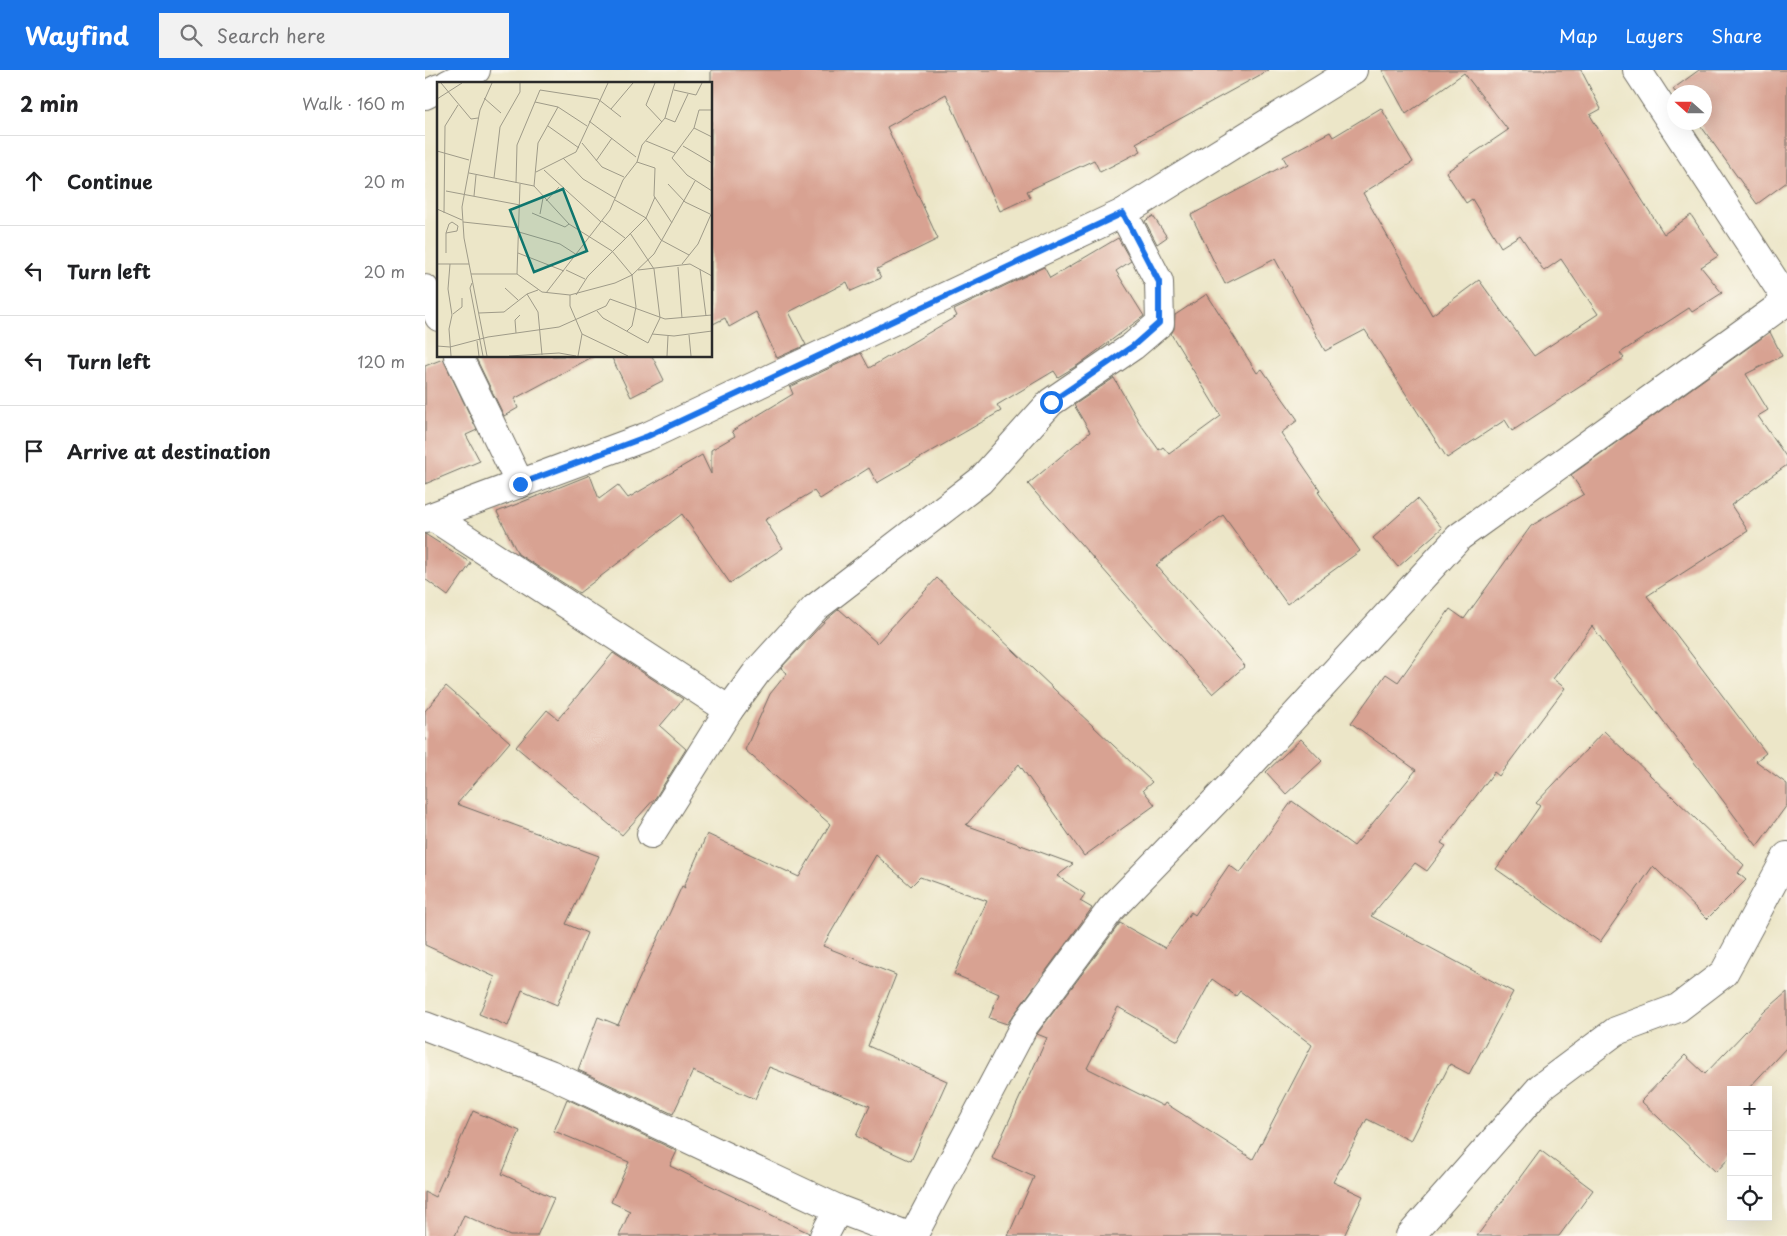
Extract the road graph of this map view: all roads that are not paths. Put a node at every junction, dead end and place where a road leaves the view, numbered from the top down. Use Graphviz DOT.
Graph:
graph roads {
  1 [pos="475,70"];
  2 [pos="1353,70"];
  3 [pos="1637,70"];
  4 [pos="452,82"];
  5 [pos="437,89"];
  6 [pos="425,95"];
  7 [pos="1123,213"];
  8 [pos="425,289"];
  9 [pos="1787,300"];
  10 [pos="437,313"];
  11 [pos="459,358"];
  12 [pos="520,484"];
  13 [pos="429,518"];
  14 [pos="729,710"];
  15 [pos="651,834"];
  16 [pos="1787,856"];
  17 [pos="425,1026"];
  18 [pos="838,1209"];
  19 [pos="824,1236"];
  20 [pos="911,1236"];
  21 [pos="1410,1236"];
  1 -- 4 [label="street"];
  2 -- 7 [label="street"];
  3 -- 9 [label="street"];
  5 -- 6 [label="street"];
  7 -- 12 [label="street"];
  7 -- 14 [label="street"];
  8 -- 10 [label="street"];
  9 -- 20 [label="street"];
  11 -- 12 [label="street"];
  12 -- 13 [label="street"];
  13 -- 14 [label="street"];
  14 -- 15 [label="street"];
  16 -- 21 [label="street"];
  17 -- 18 [label="street"];
  18 -- 19 [label="street"];
  18 -- 20 [label="street"];
}
